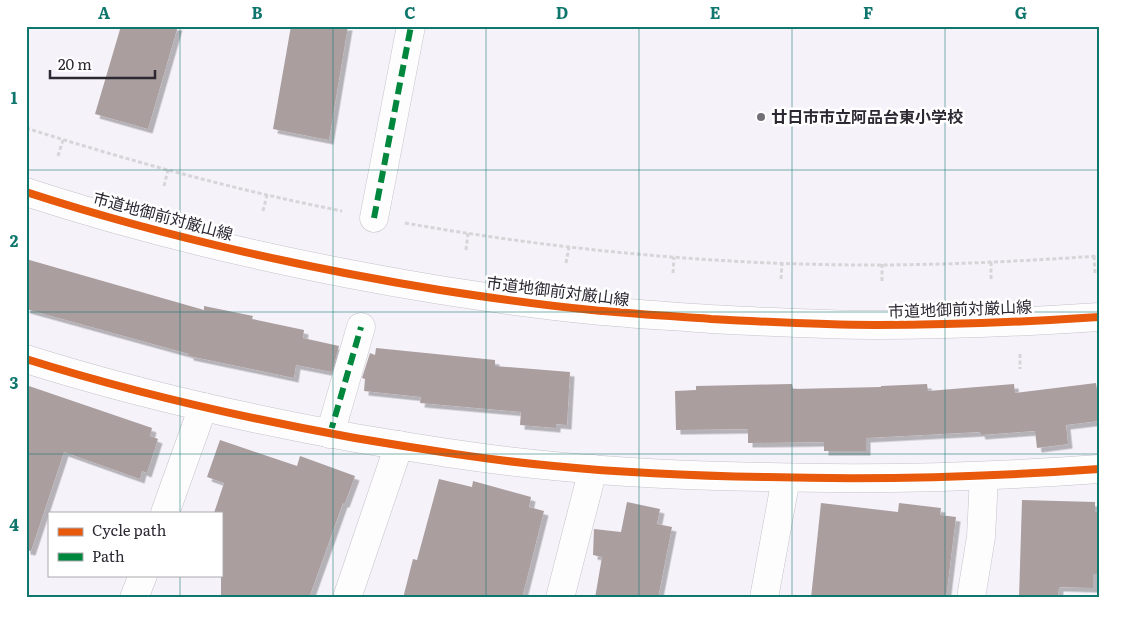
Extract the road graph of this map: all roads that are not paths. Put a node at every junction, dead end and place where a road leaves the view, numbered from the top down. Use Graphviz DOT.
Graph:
graph roads {
  1 [pos="411,26"];
  2 [pos="26,192"];
  3 [pos="374,218"];
  4 [pos="1099,316"];
  5 [pos="361,327"];
  6 [pos="26,359"];
  7 [pos="202,407"];
  8 [pos="330,434"];
  9 [pos="399,445"];
  10 [pos="593,469"];
  11 [pos="1099,469"];
  12 [pos="984,476"];
  13 [pos="786,478"];
  14 [pos="165,512"];
  15 [pos="142,576"];
  16 [pos="134,598"];
  17 [pos="347,598"];
  18 [pos="560,598"];
  19 [pos="764,598"];
  20 [pos="972,598"];
  1 -- 3 [label="street"];
  2 -- 4 [label="street, 市道地御前対厳山線"];
  5 -- 8 [label="street"];
  6 -- 7 [label="street"];
  7 -- 8 [label="street"];
  7 -- 14 [label="street"];
  8 -- 9 [label="street"];
  9 -- 10 [label="street"];
  9 -- 17 [label="street"];
  10 -- 13 [label="street"];
  10 -- 18 [label="street"];
  11 -- 12 [label="street"];
  12 -- 13 [label="street"];
  12 -- 20 [label="street"];
  13 -- 19 [label="street"];
  15 -- 16 [label="street"];
}
